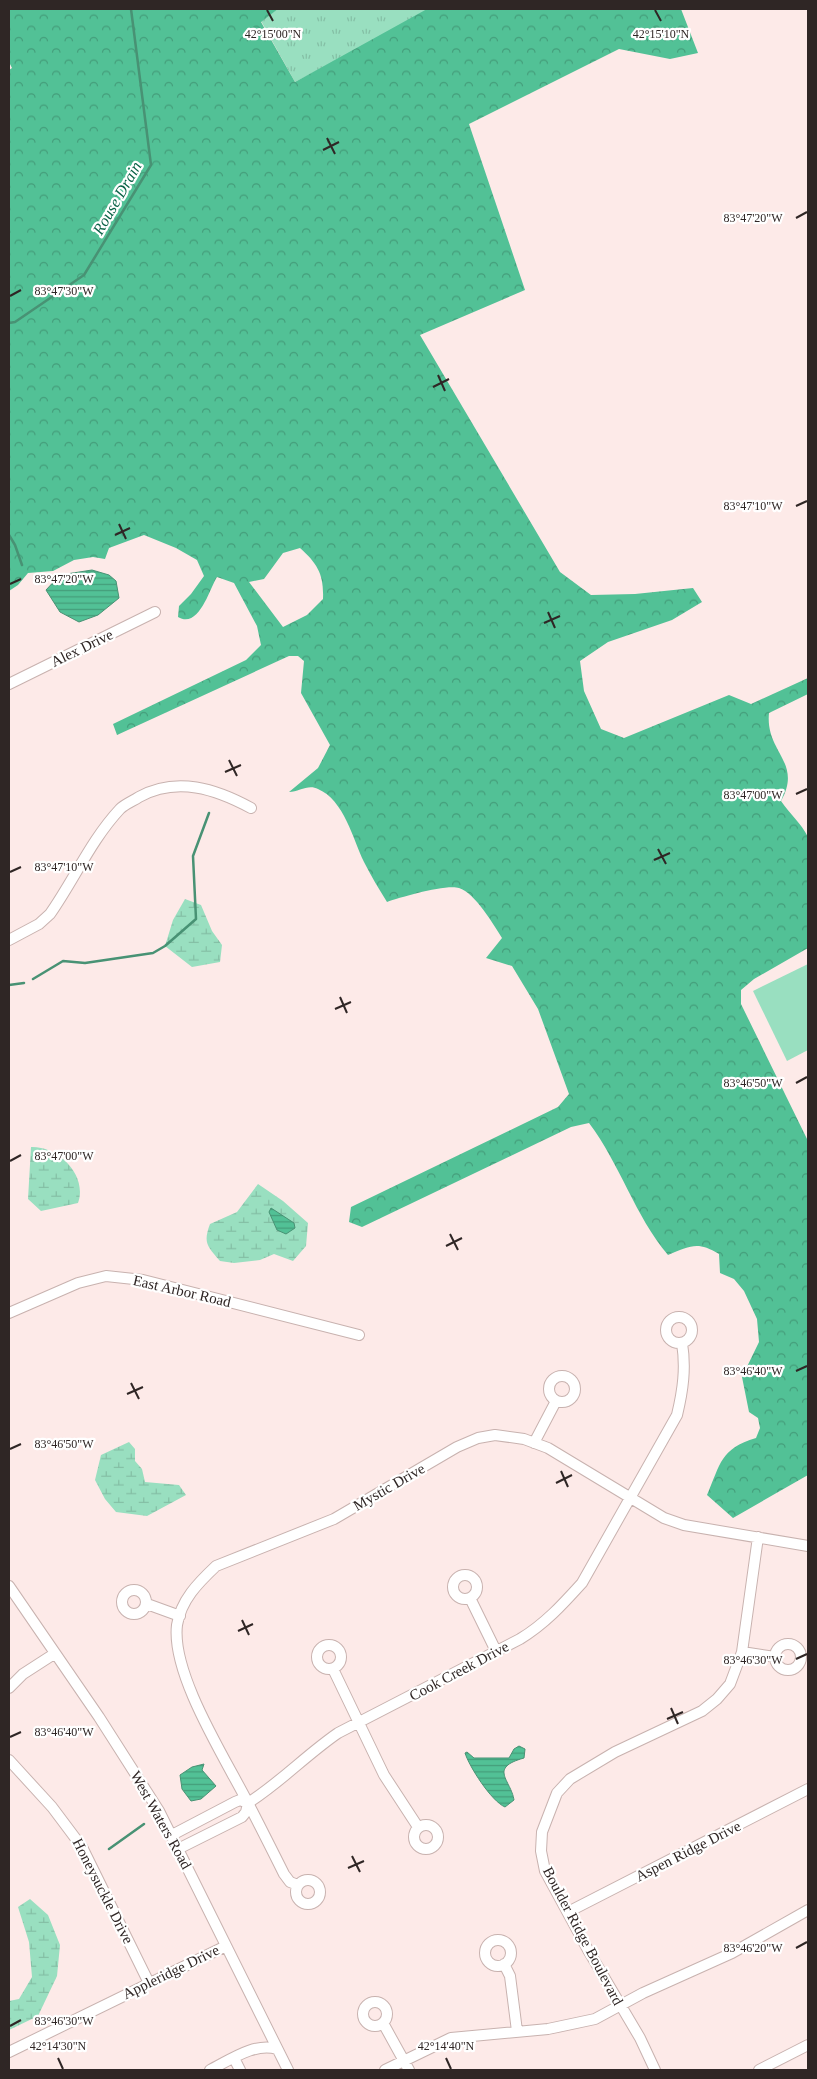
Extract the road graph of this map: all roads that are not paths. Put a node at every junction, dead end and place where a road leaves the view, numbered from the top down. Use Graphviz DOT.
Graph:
graph roads {
  1 [pos="155,612"];
  2 [pos="9,684"];
  3 [pos="251,808"];
  4 [pos="9,940"];
  5 [pos="9,1313"];
  6 [pos="358,1335"];
  7 [pos="682,1343"];
  8 [pos="556,1401"];
  9 [pos="534,1443"];
  10 [pos="631,1499"];
  11 [pos="758,1538"];
  12 [pos="808,1546"];
  13 [pos="9,1586"];
  14 [pos="470,1598"];
  15 [pos="146,1604"];
  16 [pos="180,1616"];
  17 [pos="496,1651"];
  18 [pos="742,1652"];
  19 [pos="54,1654"];
  20 [pos="775,1656"];
  21 [pos="333,1669"];
  22 [pos="9,1688"];
  23 [pos="358,1723"];
  24 [pos="9,1760"];
  25 [pos="808,1789"];
  26 [pos="248,1803"];
  27 [pos="418,1826"];
  28 [pos="172,1835"];
  29 [pos="178,1849"];
  30 [pos="298,1885"];
  31 [pos="808,1910"];
  32 [pos="568,1912"];
  33 [pos="226,1946"];
  34 [pos="504,1964"];
  35 [pos="149,1983"];
  36 [pos="620,2005"];
  37 [pos="384,2023"];
  38 [pos="267,2030"];
  39 [pos="517,2031"];
  40 [pos="808,2045"];
  41 [pos="256,2048"];
  42 [pos="277,2049"];
  43 [pos="9,2052"];
  44 [pos="234,2058"];
  45 [pos="406,2066"];
  46 [pos="210,2070"];
  47 [pos="240,2070"];
  48 [pos="288,2070"];
  49 [pos="385,2070"];
  50 [pos="656,2070"];
  51 [pos="759,2070"];
  1 -- 2 [label="street, Alex Drive"];
  3 -- 4 [label="street"];
  5 -- 6 [label="street, East Arbor Road"];
  7 -- 10 [label="street, Cook Creek Drive"];
  8 -- 9 [label="street"];
  9 -- 10 [label="street, Mystic Drive"];
  9 -- 16 [label="street, Mystic Drive"];
  10 -- 11 [label="street, Mystic Drive"];
  10 -- 17 [label="street, Cook Creek Drive"];
  11 -- 12 [label="street, Mystic Drive"];
  11 -- 18 [label="street, Boulder Ridge Boulevard"];
  13 -- 19 [label="street, West Waters Road"];
  14 -- 17 [label="street"];
  15 -- 16 [label="street"];
  16 -- 26 [label="street, Mystic Drive"];
  17 -- 23 [label="street, Cook Creek Drive"];
  18 -- 20 [label="street"];
  18 -- 32 [label="street, Boulder Ridge Boulevard"];
  19 -- 22 [label="street"];
  19 -- 28 [label="street, West Waters Road"];
  21 -- 23 [label="street"];
  23 -- 26 [label="street, Cook Creek Drive"];
  23 -- 27 [label="street"];
  24 -- 35 [label="street, Honeysuckle Drive"];
  25 -- 32 [label="street, Aspen Ridge Drive"];
  26 -- 28 [label="street, Cook Creek Drive"];
  26 -- 29 [label="street, Cook Creek Drive"];
  26 -- 30 [label="street, Mystic Drive"];
  28 -- 29 [label="street, West Waters Road"];
  29 -- 33 [label="street, West Waters Road"];
  31 -- 36 [label="street"];
  32 -- 36 [label="street, Boulder Ridge Boulevard"];
  33 -- 35 [label="street, Appleridge Drive"];
  33 -- 38 [label="street, West Waters Road"];
  34 -- 39 [label="street"];
  35 -- 43 [label="street, Appleridge Drive"];
  36 -- 39 [label="street"];
  36 -- 50 [label="street, Boulder Ridge Boulevard"];
  37 -- 45 [label="street"];
  38 -- 41 [label="street"];
  38 -- 42 [label="street, West Waters Road"];
  39 -- 45 [label="street"];
  40 -- 51 [label="street"];
  41 -- 42 [label="street"];
  41 -- 44 [label="street"];
  42 -- 48 [label="street, West Waters Road"];
  44 -- 46 [label="street"];
  44 -- 47 [label="street"];
  45 -- 49 [label="street"];
}
